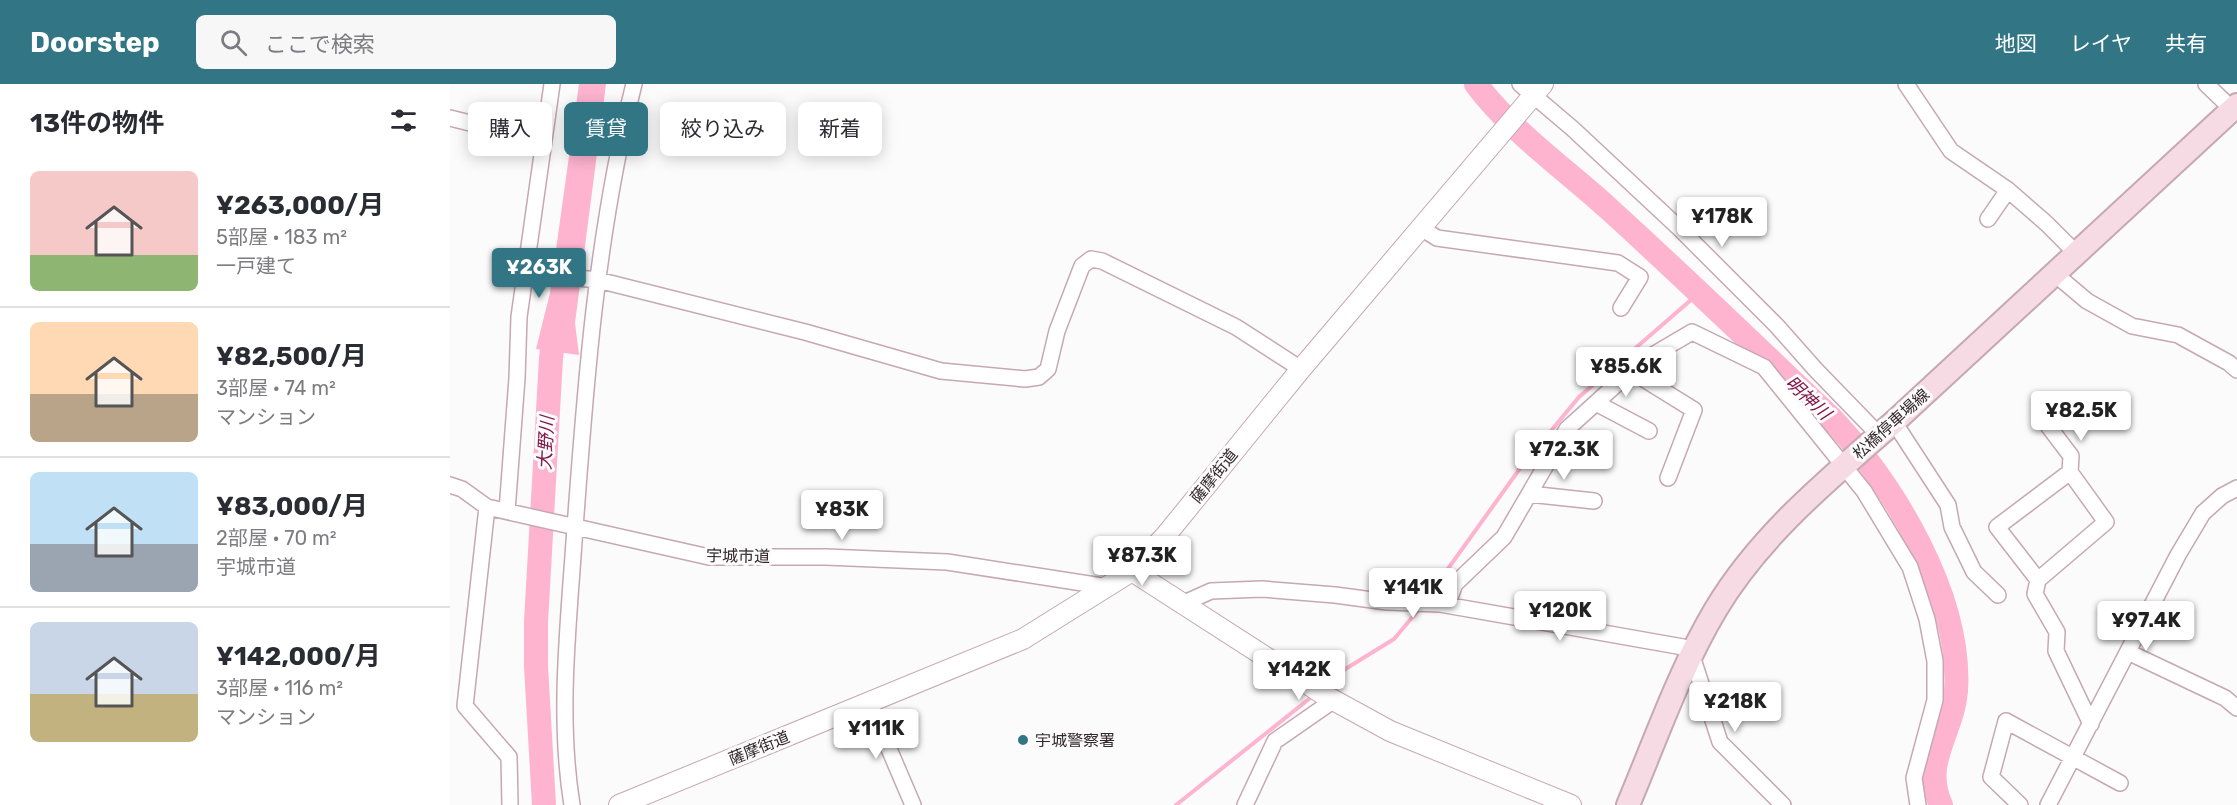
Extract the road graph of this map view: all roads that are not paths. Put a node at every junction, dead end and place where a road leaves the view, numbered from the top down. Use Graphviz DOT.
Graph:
graph roads {
  1 [pos="552,84"];
  2 [pos="634,84"];
  3 [pos="1906,84"];
  4 [pos="2206,84"];
  5 [pos="1531,91"];
  6 [pos="549,102"];
  7 [pos="2235,107"];
  8 [pos="450,118"];
  9 [pos="468,122"];
  10 [pos="541,156"];
  11 [pos="2008,190"];
  12 [pos="1988,219"];
  13 [pos="1421,228"];
  14 [pos="2077,254"];
  15 [pos="526,273"];
  16 [pos="2055,274"];
  17 [pos="594,280"];
  18 [pos="1621,308"];
  19 [pos="1301,369"];
  20 [pos="2237,370"];
  21 [pos="1631,371"];
  22 [pos="1596,403"];
  23 [pos="2049,427"];
  24 [pos="1649,431"];
  25 [pos="1881,433"];
  26 [pos="1847,463"];
  27 [pos="2070,472"];
  28 [pos="1668,478"];
  29 [pos="450,485"];
  30 [pos="2237,488"];
  31 [pos="1529,494"];
  32 [pos="1594,501"];
  33 [pos="487,507"];
  34 [pos="510,512"];
  35 [pos="573,527"];
  36 [pos="1131,572"];
  37 [pos="2038,580"];
  38 [pos="1108,587"];
  39 [pos="1998,595"];
  40 [pos="1182,604"];
  41 [pos="1443,604"];
  42 [pos="2128,652"];
  43 [pos="1692,656"];
  44 [pos="1330,698"];
  45 [pos="869,702"];
  46 [pos="2237,708"];
  47 [pos="2091,724"];
  48 [pos="2073,757"];
  49 [pos="2120,783"];
  50 [pos="1543,800"];
  51 [pos="510,805"];
  52 [pos="573,805"];
  53 [pos="619,805"];
  54 [pos="913,805"];
  55 [pos="1245,805"];
  56 [pos="1571,805"];
  57 [pos="1628,805"];
  58 [pos="1784,805"];
  59 [pos="1918,805"];
  60 [pos="2020,805"];
  61 [pos="2048,805"];
  1 -- 6 [label="street"];
  2 -- 17 [label="street"];
  3 -- 11 [label="street"];
  4 -- 7 [label="street"];
  5 -- 13 [label="street, 薩摩街道"];
  5 -- 25 [label="street"];
  7 -- 14 [label="main road, 松橋停車場線"];
  8 -- 9 [label="street"];
  10 -- 15 [label="street"];
  11 -- 12 [label="street"];
  11 -- 14 [label="street"];
  13 -- 18 [label="street"];
  13 -- 19 [label="street, 薩摩街道"];
  14 -- 16 [label="main road, 松橋停車場線"];
  15 -- 17 [label="street"];
  15 -- 34 [label="street"];
  16 -- 20 [label="street"];
  16 -- 25 [label="main road, 松橋停車場線"];
  17 -- 19 [label="street"];
  17 -- 35 [label="street"];
  19 -- 36 [label="street, 薩摩街道"];
  21 -- 22 [label="street"];
  21 -- 26 [label="street"];
  21 -- 28 [label="street"];
  22 -- 24 [label="street"];
  22 -- 31 [label="street"];
  23 -- 27 [label="street"];
  25 -- 26 [label="main road, 松橋停車場線"];
  25 -- 39 [label="street"];
  26 -- 43 [label="main road, 松橋停車場線"];
  26 -- 59 [label="street"];
  27 -- 37 [label="street"];
  27 -- 37 [label="street"];
  29 -- 33 [label="street, 宇城市道"];
  30 -- 42 [label="street"];
  31 -- 32 [label="street"];
  31 -- 41 [label="street"];
  33 -- 34 [label="street, 宇城市道"];
  33 -- 51 [label="street"];
  34 -- 35 [label="street, 宇城市道"];
  35 -- 38 [label="street, 宇城市道"];
  35 -- 52 [label="street"];
  36 -- 38 [label="street, 薩摩街道"];
  36 -- 40 [label="street"];
  37 -- 47 [label="street"];
  38 -- 45 [label="street, 薩摩街道"];
  40 -- 41 [label="street"];
  40 -- 44 [label="street"];
  41 -- 43 [label="street"];
  42 -- 46 [label="street"];
  42 -- 47 [label="street"];
  43 -- 57 [label="main road, 松橋停車場線"];
  43 -- 58 [label="street"];
  44 -- 50 [label="street"];
  44 -- 55 [label="street"];
  45 -- 53 [label="street, 薩摩街道"];
  45 -- 54 [label="street"];
  47 -- 48 [label="street"];
  48 -- 49 [label="street"];
  48 -- 60 [label="street"];
  48 -- 61 [label="street"];
  50 -- 56 [label="street"];
}
